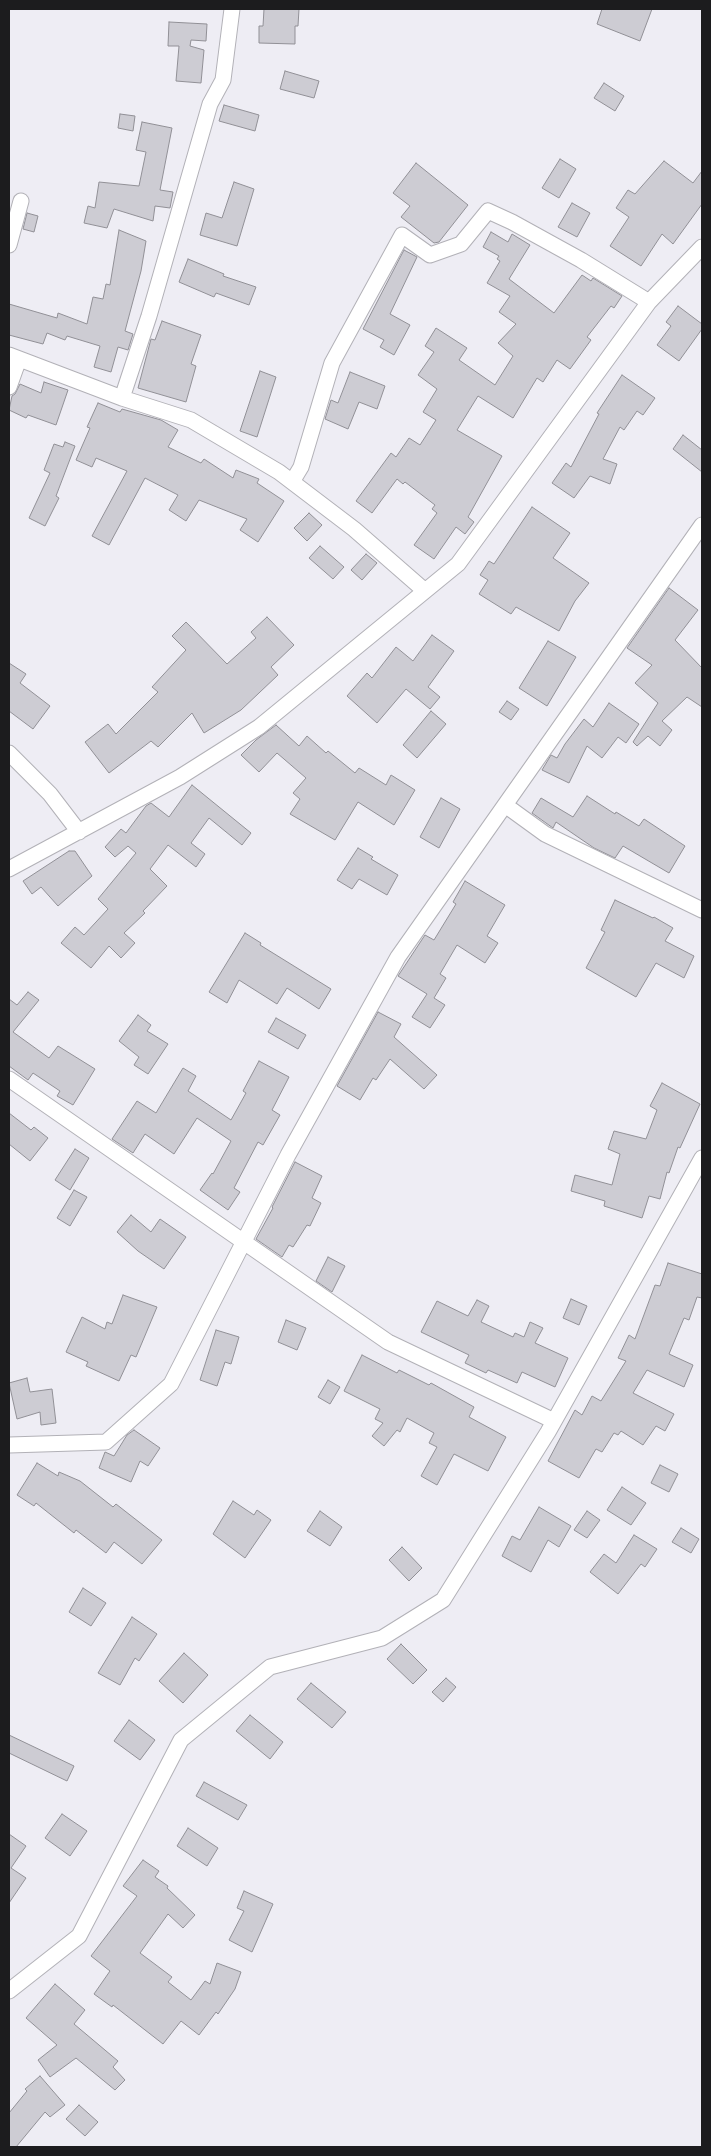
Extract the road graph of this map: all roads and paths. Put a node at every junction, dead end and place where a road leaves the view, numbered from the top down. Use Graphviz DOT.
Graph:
graph roads {
  1 [pos="232,9"];
  2 [pos="21,201"];
  3 [pos="9,245"];
  4 [pos="702,246"];
  5 [pos="649,302"];
  6 [pos="14,357"];
  7 [pos="9,387"];
  8 [pos="122,398"];
  9 [pos="292,482"];
  10 [pos="702,525"];
  11 [pos="425,591"];
  12 [pos="9,754"];
  13 [pos="505,805"];
  14 [pos="79,832"];
  15 [pos="9,869"];
  16 [pos="702,910"];
  17 [pos="9,1079"];
  18 [pos="702,1158"];
  19 [pos="243,1241"];
  20 [pos="554,1421"];
  21 [pos="9,1445"];
  22 [pos="9,1991"];
  1 -- 8 [label="street"];
  2 -- 3 [label="street"];
  4 -- 5 [label="street"];
  5 -- 9 [label="street"];
  5 -- 11 [label="street"];
  6 -- 7 [label="street"];
  6 -- 8 [label="street"];
  8 -- 9 [label="street"];
  9 -- 11 [label="street"];
  10 -- 13 [label="street"];
  11 -- 14 [label="street"];
  12 -- 14 [label="street"];
  13 -- 16 [label="street"];
  13 -- 19 [label="street"];
  14 -- 15 [label="street"];
  17 -- 19 [label="street"];
  18 -- 20 [label="street"];
  19 -- 20 [label="street"];
  19 -- 21 [label="street"];
  20 -- 22 [label="street"];
}
